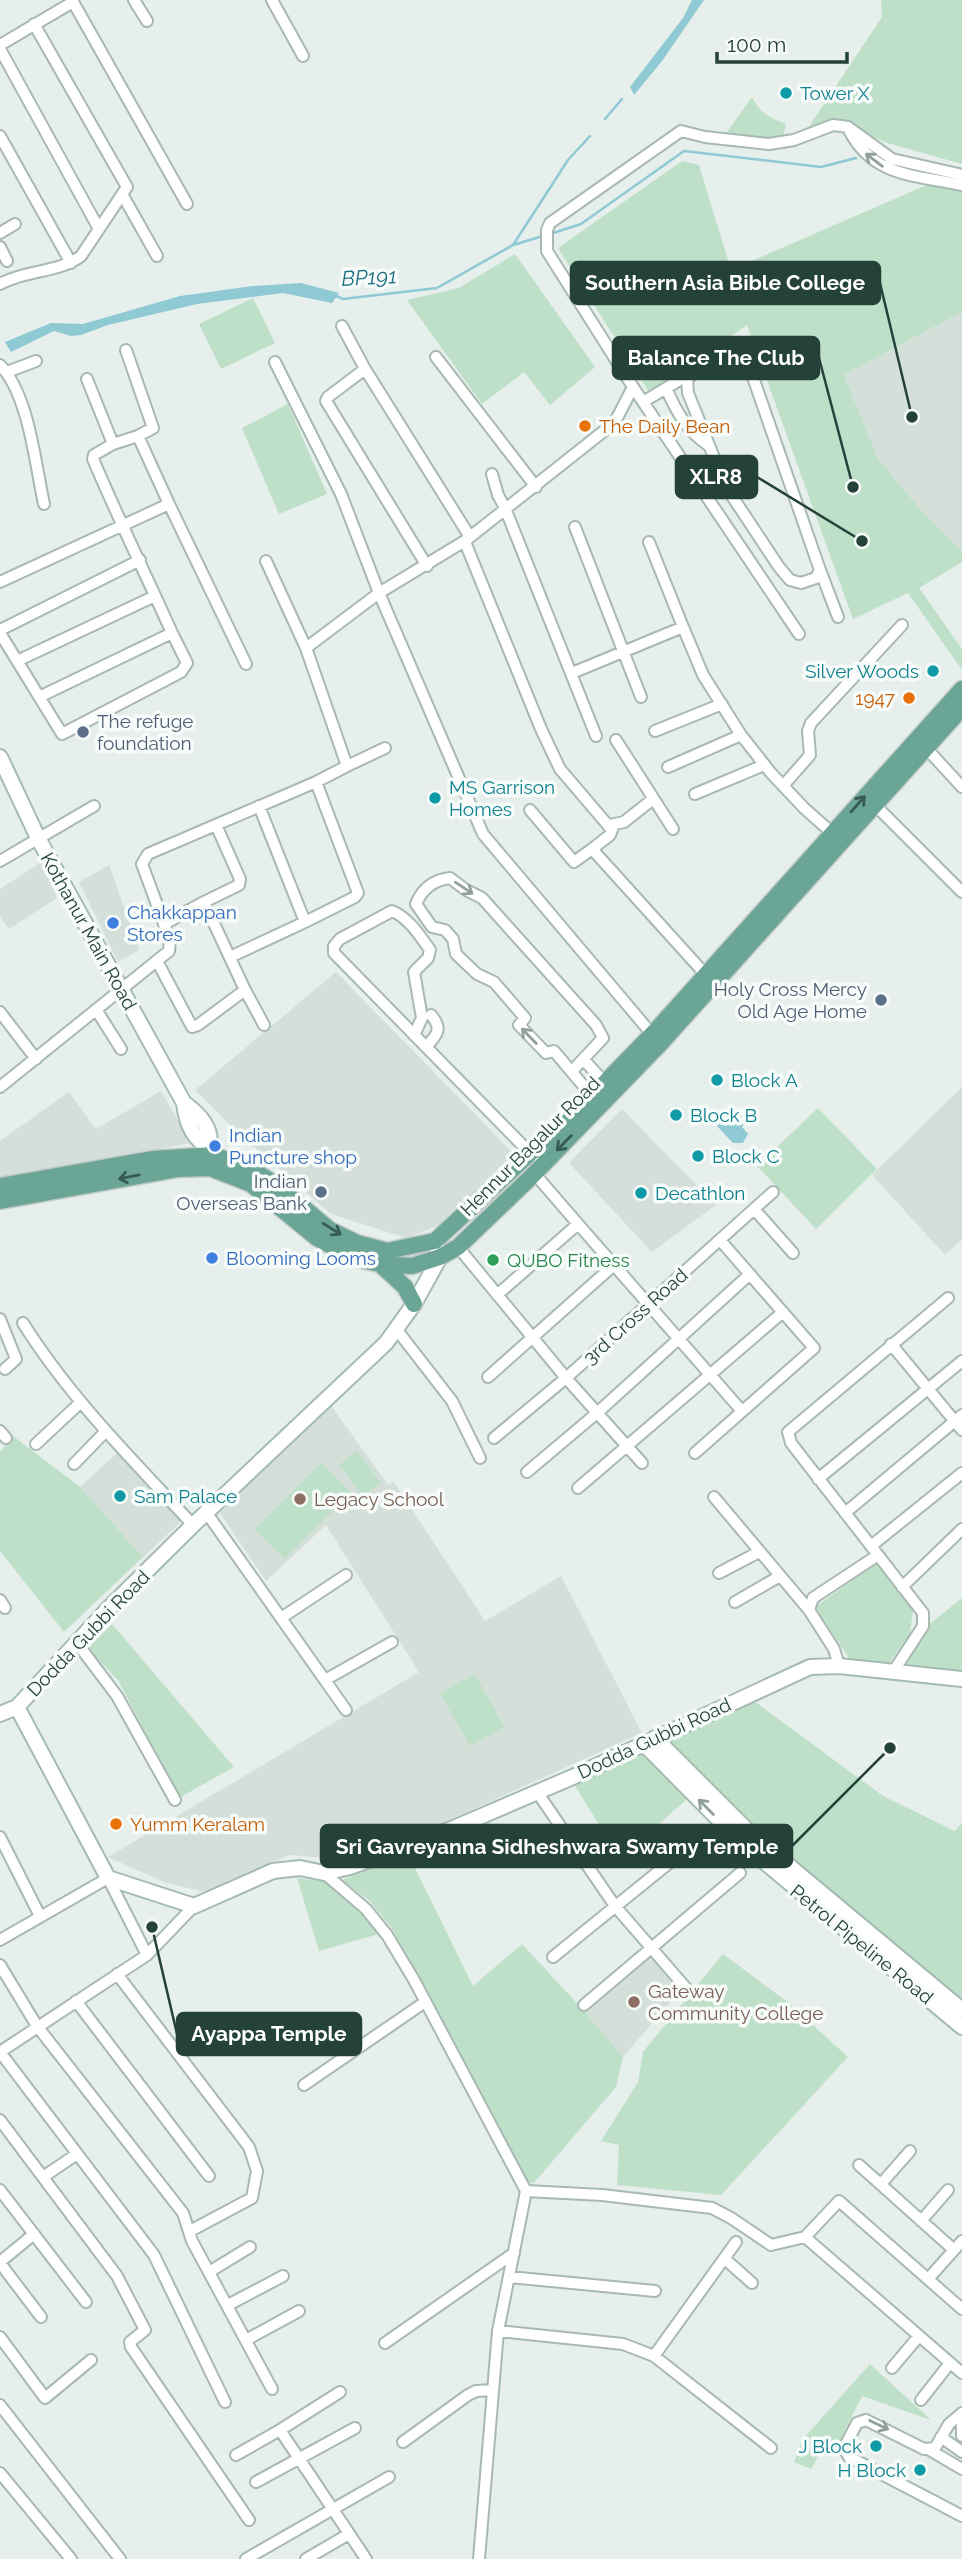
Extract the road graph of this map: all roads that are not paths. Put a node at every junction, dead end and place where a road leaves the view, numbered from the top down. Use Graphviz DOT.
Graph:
graph roads {
  1 [pos="134,0"];
  2 [pos="272,0"];
  3 [pos="73,1"];
  4 [pos="147,21"];
  5 [pos="34,24"];
  6 [pos="0,47"];
  7 [pos="303,56"];
  8 [pos="848,127"];
  9 [pos="0,136"];
  10 [pos="962,175"];
  11 [pos="962,185"];
  12 [pos="122,194"];
  13 [pos="187,204"];
  14 [pos="15,224"];
  15 [pos="99,229"];
  16 [pos="0,233"];
  17 [pos="0,247"];
  18 [pos="157,256"];
  19 [pos="7,261"];
  20 [pos="71,263"];
  21 [pos="0,284"];
  22 [pos="342,326"];
  23 [pos="127,350"];
  24 [pos="436,357"];
  25 [pos="36,361"];
  26 [pos="275,362"];
  27 [pos="3,369"];
  28 [pos="365,369"];
  29 [pos="87,379"];
  30 [pos="678,381"];
  31 [pos="633,387"];
  32 [pos="666,388"];
  33 [pos="643,402"];
  34 [pos="138,436"];
  35 [pos="113,444"];
  36 [pos="710,447"];
  37 [pos="492,474"];
  38 [pos="536,487"];
  39 [pos="726,487"];
  40 [pos="708,498"];
  41 [pos="44,504"];
  42 [pos="169,504"];
  43 [pos="505,509"];
  44 [pos="121,526"];
  45 [pos="575,527"];
  46 [pos="468,540"];
  47 [pos="649,542"];
  48 [pos="140,560"];
  49 [pos="266,561"];
  50 [pos="427,566"];
  51 [pos="820,570"];
  52 [pos="0,582"];
  53 [pos="379,593"];
  54 [pos="155,596"];
  55 [pos="838,617"];
  56 [pos="902,625"];
  57 [pos="683,627"];
  58 [pos="0,632"];
  59 [pos="172,633"];
  60 [pos="799,634"];
  61 [pos="306,648"];
  62 [pos="622,653"];
  63 [pos="17,661"];
  64 [pos="246,664"];
  65 [pos="572,673"];
  66 [pos="962,689"];
  67 [pos="38,697"];
  68 [pos="641,698"];
  69 [pos="722,704"];
  70 [pos="962,708"];
  71 [pos="655,731"];
  72 [pos="741,735"];
  73 [pos="596,736"];
  74 [pos="616,740"];
  75 [pos="385,748"];
  76 [pos="926,748"];
  77 [pos="0,757"];
  78 [pos="764,765"];
  79 [pos="347,766"];
  80 [pos="668,767"];
  81 [pos="317,782"];
  82 [pos="783,786"];
  83 [pos="962,786"];
  84 [pos="695,794"];
  85 [pos="653,799"];
  86 [pos="875,805"];
  87 [pos="94,806"];
  88 [pos="259,806"];
  89 [pos="530,810"];
  90 [pos="216,825"];
  91 [pos="610,825"];
  92 [pos="673,829"];
  93 [pos="832,833"];
  94 [pos="38,838"];
  95 [pos="592,849"];
  96 [pos="0,860"];
  97 [pos="962,892"];
  98 [pos="204,902"];
  99 [pos="305,922"];
  100 [pos="164,924"];
  101 [pos="230,957"];
  102 [pos="158,961"];
  103 [pos="705,974"];
  104 [pos="245,990"];
  105 [pos="121,991"];
  106 [pos="97,1011"];
  107 [pos="0,1012"];
  108 [pos="431,1015"];
  109 [pos="264,1025"];
  110 [pos="414,1035"];
  111 [pos="655,1039"];
  112 [pos="426,1047"];
  113 [pos="121,1049"];
  114 [pos="36,1059"];
  115 [pos="583,1059"];
  116 [pos="572,1071"];
  117 [pos="605,1083"];
  118 [pos="1,1084"];
  119 [pos="592,1096"];
  120 [pos="211,1157"];
  121 [pos="536,1164"];
  122 [pos="0,1186"];
  123 [pos="773,1192"];
  124 [pos="0,1201"];
  125 [pos="754,1209"];
  126 [pos="578,1224"];
  127 [pos="720,1240"];
  128 [pos="458,1247"];
  129 [pos="437,1249"];
  130 [pos="793,1253"];
  131 [pos="380,1264"];
  132 [pos="614,1265"];
  133 [pos="750,1274"];
  134 [pos="497,1295"];
  135 [pos="948,1298"];
  136 [pos="414,1304"];
  137 [pos="648,1304"];
  138 [pos="783,1312"];
  139 [pos="0,1320"];
  140 [pos="23,1323"];
  141 [pos="397,1330"];
  142 [pos="531,1338"];
  143 [pos="679,1339"];
  144 [pos="891,1344"];
  145 [pos="962,1361"];
  146 [pos="5,1369"];
  147 [pos="709,1373"];
  148 [pos="488,1377"];
  149 [pos="566,1378"];
  150 [pos="929,1390"];
  151 [pos="81,1402"];
  152 [pos="741,1410"];
  153 [pos="597,1413"];
  154 [pos="960,1422"];
  155 [pos="106,1431"];
  156 [pos="494,1438"];
  157 [pos="36,1444"];
  158 [pos="626,1445"];
  159 [pos="695,1453"];
  160 [pos="480,1458"];
  161 [pos="642,1463"];
  162 [pos="74,1464"];
  163 [pos="527,1472"];
  164 [pos="962,1473"];
  165 [pos="818,1479"];
  166 [pos="578,1488"];
  167 [pos="715,1497"];
  168 [pos="206,1512"];
  169 [pos="845,1513"];
  170 [pos="192,1525"];
  171 [pos="962,1529"];
  172 [pos="874,1551"];
  173 [pos="759,1552"];
  174 [pos="719,1573"];
  175 [pos="346,1575"];
  176 [pos="780,1576"];
  177 [pos="902,1587"];
  178 [pos="735,1602"];
  179 [pos="809,1610"];
  180 [pos="281,1618"];
  181 [pos="392,1642"];
  182 [pos="77,1643"];
  183 [pos="839,1666"];
  184 [pos="893,1672"];
  185 [pos="962,1679"];
  186 [pos="325,1680"];
  187 [pos="17,1707"];
  188 [pos="346,1710"];
  189 [pos="0,1714"];
  190 [pos="649,1741"];
  191 [pos="537,1792"];
  192 [pos="175,1800"];
  193 [pos="706,1833"];
  194 [pos="0,1837"];
  195 [pos="324,1873"];
  196 [pos="740,1873"];
  197 [pos="108,1878"];
  198 [pos="194,1906"];
  199 [pos="615,1906"];
  200 [pos="40,1916"];
  201 [pos="0,1940"];
  202 [pos="651,1949"];
  203 [pos="147,1955"];
  204 [pos="553,1957"];
  205 [pos="0,1965"];
  206 [pos="117,1974"];
  207 [pos="686,1988"];
  208 [pos="932,1993"];
  209 [pos="76,2001"];
  210 [pos="425,2002"];
  211 [pos="583,2005"];
  212 [pos="962,2010"];
  213 [pos="37,2026"];
  214 [pos="962,2026"];
  215 [pos="0,2052"];
  216 [pos="303,2085"];
  217 [pos="0,2120"];
  218 [pos="910,2151"];
  219 [pos="78,2154"];
  220 [pos="859,2165"];
  221 [pos="209,2176"];
  222 [pos="43,2177"];
  223 [pos="880,2184"];
  224 [pos="0,2190"];
  225 [pos="948,2190"];
  226 [pos="526,2191"];
  227 [pos="921,2221"];
  228 [pos="190,2231"];
  229 [pos="34,2234"];
  230 [pos="805,2237"];
  231 [pos="737,2242"];
  232 [pos="958,2245"];
  233 [pos="250,2246"];
  234 [pos="514,2253"];
  235 [pos="725,2259"];
  236 [pos="0,2262"];
  237 [pos="209,2272"];
  238 [pos="283,2276"];
  239 [pos="509,2277"];
  240 [pos="928,2279"];
  241 [pos="752,2283"];
  242 [pos="655,2291"];
  243 [pos="86,2302"];
  244 [pos="228,2305"];
  245 [pos="962,2309"];
  246 [pos="299,2311"];
  247 [pos="41,2317"];
  248 [pos="498,2330"];
  249 [pos="919,2336"];
  250 [pos="0,2337"];
  251 [pos="246,2340"];
  252 [pos="385,2343"];
  253 [pos="654,2356"];
  254 [pos="91,2360"];
  255 [pos="950,2363"];
  256 [pos="892,2368"];
  257 [pos="962,2373"];
  258 [pos="272,2389"];
  259 [pos="493,2390"];
  260 [pos="340,2392"];
  261 [pos="921,2399"];
  262 [pos="225,2402"];
  263 [pos="0,2405"];
  264 [pos="962,2413"];
  265 [pos="962,2425"];
  266 [pos="355,2428"];
  267 [pos="281,2430"];
  268 [pos="962,2436"];
  269 [pos="941,2437"];
  270 [pos="403,2442"];
  271 [pos="771,2448"];
  272 [pos="928,2449"];
  273 [pos="962,2452"];
  274 [pos="236,2455"];
  275 [pos="300,2459"];
  276 [pos="962,2469"];
  277 [pos="0,2473"];
  278 [pos="389,2477"];
  279 [pos="256,2482"];
  280 [pos="333,2510"];
  281 [pos="962,2516"];
  282 [pos="249,2520"];
  283 [pos="349,2534"];
  284 [pos="71,2559"];
  285 [pos="120,2559"];
  286 [pos="246,2559"];
  287 [pos="306,2559"];
  288 [pos="366,2559"];
  289 [pos="479,2559"];
  1 -- 4 [label="street"];
  2 -- 7 [label="street"];
  3 -- 5 [label="street"];
  3 -- 13 [label="street"];
  5 -- 6 [label="street"];
  5 -- 12 [label="street"];
  6 -- 15 [label="street"];
  8 -- 10 [label="street"];
  11 -- 8 [label="street, one-way"];
  8 -- 31 [label="street"];
  9 -- 20 [label="street"];
  12 -- 15 [label="street"];
  12 -- 18 [label="street"];
  14 -- 16 [label="street"];
  15 -- 20 [label="street"];
  17 -- 19 [label="street"];
  20 -- 21 [label="street"];
  22 -- 28 [label="street"];
  23 -- 34 [label="street"];
  24 -- 38 [label="street"];
  25 -- 27 [label="street"];
  26 -- 53 [label="street"];
  27 -- 41 [label="street"];
  28 -- 46 [label="street"];
  28 -- 50 [label="street"];
  29 -- 35 [label="street"];
  30 -- 32 [label="street"];
  31 -- 33 [label="street"];
  31 -- 38 [label="street"];
  32 -- 33 [label="street"];
  32 -- 36 [label="street"];
  33 -- 40 [label="street"];
  34 -- 35 [label="street"];
  34 -- 42 [label="street"];
  35 -- 44 [label="street"];
  36 -- 39 [label="street"];
  36 -- 51 [label="street"];
  37 -- 43 [label="street"];
  38 -- 43 [label="street"];
  39 -- 40 [label="street"];
  39 -- 51 [label="street"];
  40 -- 60 [label="street"];
  42 -- 44 [label="street"];
  42 -- 64 [label="street"];
  43 -- 46 [label="street"];
  43 -- 65 [label="street"];
  44 -- 48 [label="street"];
  44 -- 52 [label="street"];
  45 -- 62 [label="street"];
  46 -- 50 [label="street"];
  46 -- 91 [label="street"];
  47 -- 57 [label="street"];
  48 -- 54 [label="street"];
  48 -- 58 [label="street"];
  49 -- 61 [label="street"];
  50 -- 53 [label="street"];
  51 -- 55 [label="street"];
  53 -- 61 [label="street"];
  53 -- 111 [label="street"];
  54 -- 59 [label="street"];
  54 -- 63 [label="street"];
  56 -- 82 [label="street"];
  57 -- 62 [label="street"];
  57 -- 69 [label="street"];
  58 -- 63 [label="street"];
  59 -- 67 [label="street"];
  59 -- 67 [label="street"];
  61 -- 79 [label="street"];
  62 -- 65 [label="street"];
  62 -- 68 [label="street"];
  63 -- 67 [label="street"];
  65 -- 73 [label="street"];
  93 -- 66 [label="main road, Hennur Bagalur Road, one-way"];
  69 -- 71 [label="street"];
  69 -- 72 [label="street"];
  70 -- 76 [label="main road, Hennur Bagalur Road"];
  72 -- 78 [label="street"];
  72 -- 80 [label="street"];
  74 -- 85 [label="street"];
  75 -- 79 [label="street"];
  76 -- 83 [label="street"];
  76 -- 86 [label="main road, Hennur Bagalur Road"];
  77 -- 94 [label="street, Kothanur Main Road"];
  78 -- 82 [label="street"];
  78 -- 84 [label="street"];
  79 -- 81 [label="street"];
  81 -- 88 [label="street"];
  81 -- 99 [label="street"];
  82 -- 93 [label="street"];
  85 -- 91 [label="street"];
  85 -- 92 [label="street"];
  86 -- 97 [label="street"];
  86 -- 111 [label="main road, Hennur Bagalur Road"];
  87 -- 94 [label="street"];
  88 -- 90 [label="street"];
  88 -- 99 [label="street"];
  89 -- 95 [label="street"];
  90 -- 98 [label="street"];
  90 -- 100 [label="street"];
  91 -- 95 [label="street"];
  93 -- 103 [label="main road, Hennur Bagalur Road"];
  94 -- 96 [label="street"];
  94 -- 105 [label="street, Kothanur Main Road"];
  95 -- 103 [label="street"];
  98 -- 100 [label="street"];
  98 -- 101 [label="street"];
  99 -- 101 [label="street"];
  100 -- 102 [label="street"];
  101 -- 104 [label="street"];
  102 -- 104 [label="street"];
  102 -- 105 [label="street"];
  103 -- 111 [label="main road, Hennur Bagalur Road"];
  104 -- 109 [label="street"];
  105 -- 106 [label="street"];
  105 -- 120 [label="street, Kothanur Main Road"];
  106 -- 113 [label="street"];
  106 -- 114 [label="street"];
  107 -- 114 [label="street"];
  108 -- 112 [label="street"];
  110 -- 110 [label="street"];
  110 -- 112 [label="street"];
  111 -- 117 [label="main road, Hennur Bagalur Road"];
  111 -- 121 [label="main road, Hennur Bagalur Road, one-way"];
  112 -- 121 [label="street"];
  114 -- 118 [label="street"];
  115 -- 116 [label="street"];
  116 -- 115 [label="street, one-way"];
  115 -- 117 [label="street"];
  116 -- 119 [label="street"];
  117 -- 119 [label="main road, Hennur Bagalur Road"];
  119 -- 121 [label="main road, Hennur Bagalur Road"];
  120 -- 122 [label="main road, Hennur Bagalur Road"];
  120 -- 124 [label="main road, Hennur Bagalur Road, one-way"];
  120 -- 129 [label="main road, Hennur Bagalur Road, one-way"];
  120 -- 131 [label="main road, Hennur Bagalur Road"];
  121 -- 126 [label="street"];
  121 -- 128 [label="main road, Hennur Bagalur Road"];
  121 -- 129 [label="main road, Hennur Bagalur Road"];
  123 -- 125 [label="street, 3rd Cross Road"];
  125 -- 127 [label="street, 3rd Cross Road"];
  125 -- 130 [label="street"];
  126 -- 132 [label="street"];
  126 -- 134 [label="street"];
  127 -- 133 [label="street"];
  127 -- 137 [label="street, 3rd Cross Road"];
  128 -- 129 [label="main road, Hennur Bagalur Road"];
  128 -- 134 [label="street"];
  129 -- 131 [label="main road, Hennur Bagalur Road"];
  129 -- 136 [label="street, Dodda Gubbi Road"];
  131 -- 136 [label="main road"];
  132 -- 137 [label="street"];
  132 -- 142 [label="street"];
  133 -- 138 [label="street"];
  133 -- 143 [label="street"];
  134 -- 142 [label="street"];
  135 -- 144 [label="street"];
  136 -- 141 [label="street, Dodda Gubbi Road"];
  137 -- 143 [label="street"];
  137 -- 149 [label="street, 3rd Cross Road"];
  138 -- 147 [label="street"];
  138 -- 152 [label="street"];
  139 -- 146 [label="street"];
  140 -- 151 [label="street"];
  141 -- 160 [label="street"];
  141 -- 168 [label="street, Dodda Gubbi Road"];
  142 -- 148 [label="street"];
  142 -- 149 [label="street"];
  143 -- 147 [label="street"];
  143 -- 153 [label="street"];
  144 -- 150 [label="street"];
  144 -- 165 [label="street"];
  145 -- 150 [label="street"];
  147 -- 152 [label="street"];
  147 -- 158 [label="street"];
  149 -- 153 [label="street"];
  149 -- 156 [label="street, 3rd Cross Road"];
  150 -- 154 [label="street"];
  150 -- 165 [label="street"];
  151 -- 155 [label="street"];
  151 -- 157 [label="street"];
  152 -- 159 [label="street"];
  153 -- 158 [label="street"];
  153 -- 163 [label="street"];
  154 -- 169 [label="street"];
  155 -- 162 [label="street"];
  155 -- 170 [label="street"];
  158 -- 161 [label="street"];
  158 -- 166 [label="street"];
  164 -- 172 [label="street"];
  165 -- 169 [label="street"];
  167 -- 173 [label="street"];
  168 -- 170 [label="street, Dodda Gubbi Road"];
  168 -- 180 [label="street"];
  169 -- 172 [label="street"];
  170 -- 182 [label="street, Dodda Gubbi Road"];
  171 -- 177 [label="street"];
  172 -- 177 [label="street"];
  172 -- 179 [label="street"];
  173 -- 174 [label="street"];
  173 -- 176 [label="street"];
  175 -- 180 [label="street"];
  176 -- 178 [label="street"];
  176 -- 179 [label="street"];
  177 -- 184 [label="street"];
  179 -- 183 [label="street"];
  180 -- 186 [label="street"];
  181 -- 186 [label="street"];
  182 -- 187 [label="street, Dodda Gubbi Road"];
  182 -- 192 [label="street"];
  183 -- 184 [label="street, Dodda Gubbi Road"];
  183 -- 190 [label="street, Dodda Gubbi Road"];
  184 -- 185 [label="street, Dodda Gubbi Road"];
  186 -- 188 [label="street"];
  187 -- 189 [label="street"];
  187 -- 197 [label="street, Dodda Gubbi Road"];
  190 -- 191 [label="street, Dodda Gubbi Road"];
  190 -- 208 [label="street, Petrol Pipeline Road"];
  191 -- 195 [label="street, Dodda Gubbi Road"];
  191 -- 199 [label="street"];
  193 -- 199 [label="street"];
  194 -- 200 [label="street"];
  195 -- 198 [label="street, Dodda Gubbi Road"];
  195 -- 210 [label="street"];
  196 -- 202 [label="street"];
  197 -- 198 [label="street"];
  197 -- 200 [label="street"];
  197 -- 203 [label="street"];
  198 -- 203 [label="street"];
  199 -- 202 [label="street"];
  199 -- 204 [label="street"];
  200 -- 201 [label="street"];
  202 -- 207 [label="street"];
  202 -- 211 [label="street"];
  203 -- 206 [label="street"];
  205 -- 213 [label="street"];
  206 -- 209 [label="street"];
  206 -- 228 [label="street"];
  208 -- 212 [label="street, Petrol Pipeline Road"];
  208 -- 214 [label="street, Petrol Pipeline Road"];
  209 -- 213 [label="street"];
  209 -- 221 [label="street"];
  210 -- 216 [label="street"];
  210 -- 226 [label="street"];
  213 -- 215 [label="street"];
  213 -- 228 [label="street"];
  215 -- 219 [label="street"];
  217 -- 222 [label="street"];
  218 -- 223 [label="street"];
  219 -- 222 [label="street"];
  219 -- 262 [label="street"];
  220 -- 223 [label="street"];
  222 -- 282 [label="street"];
  223 -- 227 [label="street"];
  224 -- 229 [label="street"];
  225 -- 227 [label="street"];
  226 -- 230 [label="street"];
  226 -- 234 [label="street"];
  227 -- 232 [label="street"];
  228 -- 237 [label="street"];
  229 -- 236 [label="street"];
  229 -- 243 [label="street"];
  230 -- 240 [label="street"];
  230 -- 249 [label="street"];
  231 -- 235 [label="street"];
  232 -- 240 [label="street"];
  233 -- 237 [label="street"];
  234 -- 239 [label="street"];
  234 -- 252 [label="street"];
  235 -- 241 [label="street"];
  235 -- 253 [label="street"];
  236 -- 247 [label="street"];
  237 -- 244 [label="street"];
  238 -- 244 [label="street"];
  239 -- 242 [label="street"];
  239 -- 248 [label="street"];
  240 -- 245 [label="street"];
  244 -- 251 [label="street"];
  246 -- 251 [label="street"];
  248 -- 253 [label="street"];
  248 -- 259 [label="street"];
  249 -- 255 [label="street"];
  249 -- 256 [label="street"];
  250 -- 254 [label="street"];
  251 -- 258 [label="street"];
  253 -- 271 [label="street"];
  255 -- 257 [label="street"];
  255 -- 261 [label="street"];
  259 -- 270 [label="street"];
  259 -- 289 [label="street"];
  260 -- 267 [label="street"];
  263 -- 285 [label="street"];
  264 -- 269 [label="street"];
  265 -- 268 [label="street"];
  266 -- 275 [label="street"];
  267 -- 274 [label="street"];
  267 -- 275 [label="street"];
  269 -- 272 [label="street"];
  269 -- 273 [label="street"];
  272 -- 276 [label="street"];
  281 -- 272 [label="street, one-way"];
  275 -- 279 [label="street"];
  275 -- 280 [label="street"];
  277 -- 284 [label="street"];
  278 -- 280 [label="street"];
  280 -- 283 [label="street"];
  280 -- 286 [label="street"];
  283 -- 287 [label="street"];
  283 -- 288 [label="street"];
}
